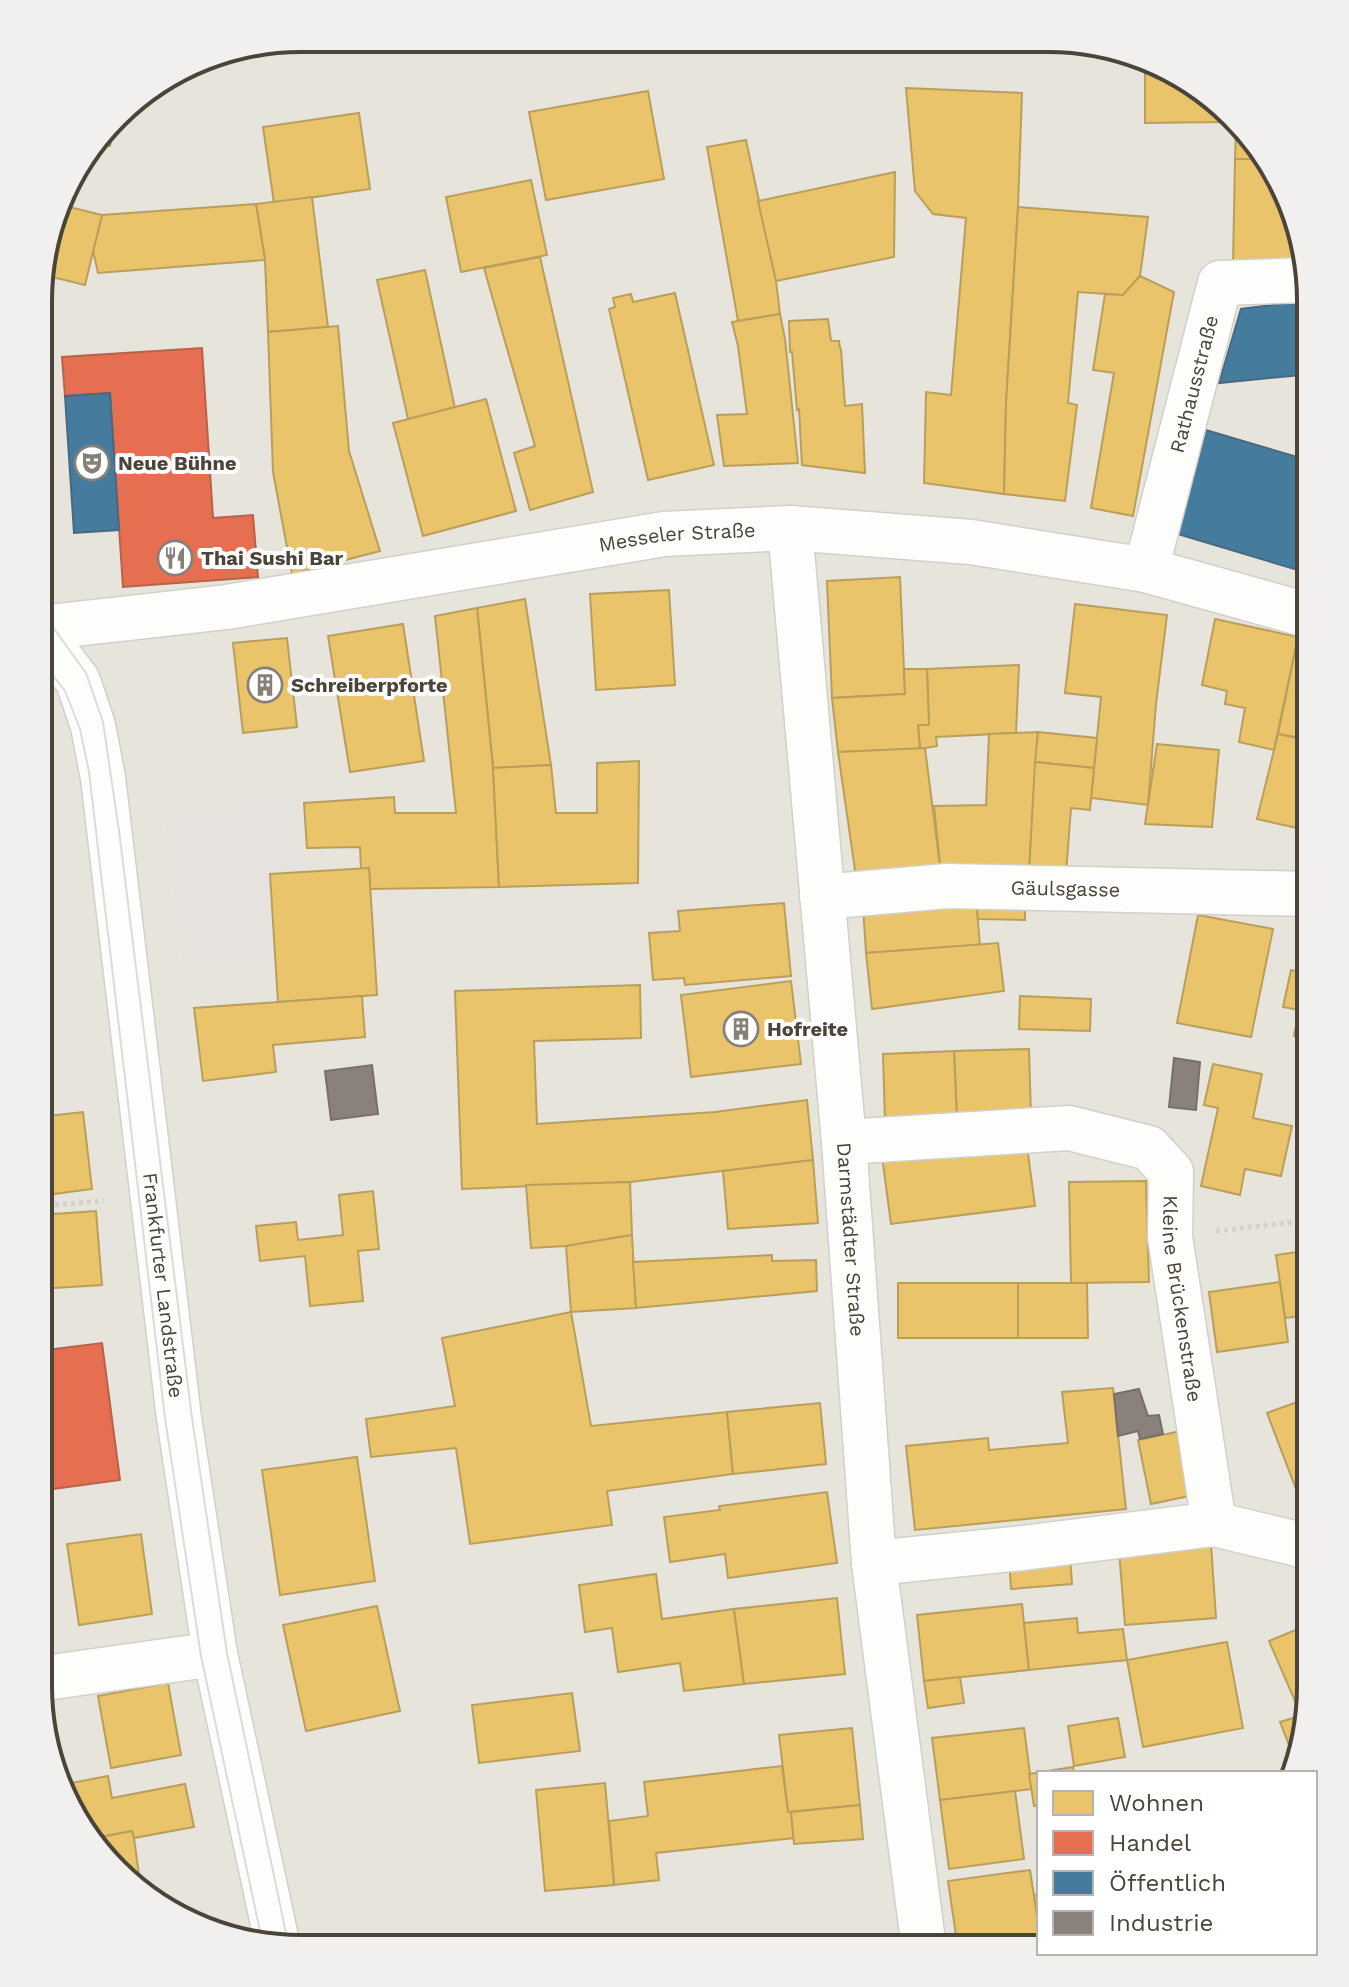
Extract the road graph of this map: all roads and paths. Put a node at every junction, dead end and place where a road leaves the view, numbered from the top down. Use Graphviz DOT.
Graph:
graph roads {
  1 [pos="1296,280"];
  2 [pos="790,528"];
  3 [pos="1146,570"];
  4 [pos="1297,612"];
  5 [pos="52,629"];
  6 [pos="52,646"];
  7 [pos="1297,894"];
  8 [pos="822,897"];
  9 [pos="844,1142"];
  10 [pos="153,1197"];
  11 [pos="52,1205"];
  12 [pos="1296,1222"];
  13 [pos="1170,1237"];
  14 [pos="1214,1524"];
  15 [pos="1296,1544"];
  16 [pos="874,1563"];
  17 [pos="215,1654"];
  18 [pos="52,1677"];
  19 [pos="275,1933"];
  20 [pos="922,1935"];
  1 -- 3 [label="street, Rathausstraße"];
  2 -- 3 [label="street, Messeler Straße"];
  2 -- 5 [label="street, Messeler Straße"];
  2 -- 8 [label="street, Darmstädter Straße"];
  3 -- 4 [label="street, Messeler Straße"];
  6 -- 10 [label="street, Frankfurter Landstraße"];
  7 -- 8 [label="street, Gäulsgasse"];
  8 -- 9 [label="street, Darmstädter Straße"];
  9 -- 13 [label="street, Kleine Brückenstraße"];
  9 -- 16 [label="street, Darmstädter Straße"];
  10 -- 11 [label="path"];
  10 -- 17 [label="street, Frankfurter Landstraße"];
  12 -- 13 [label="path"];
  13 -- 14 [label="street, Kleine Brückenstraße"];
  14 -- 15 [label="street"];
  14 -- 16 [label="street"];
  16 -- 20 [label="street, Darmstädter Straße"];
  17 -- 18 [label="street"];
  17 -- 19 [label="street, Frankfurter Landstraße"];
}
